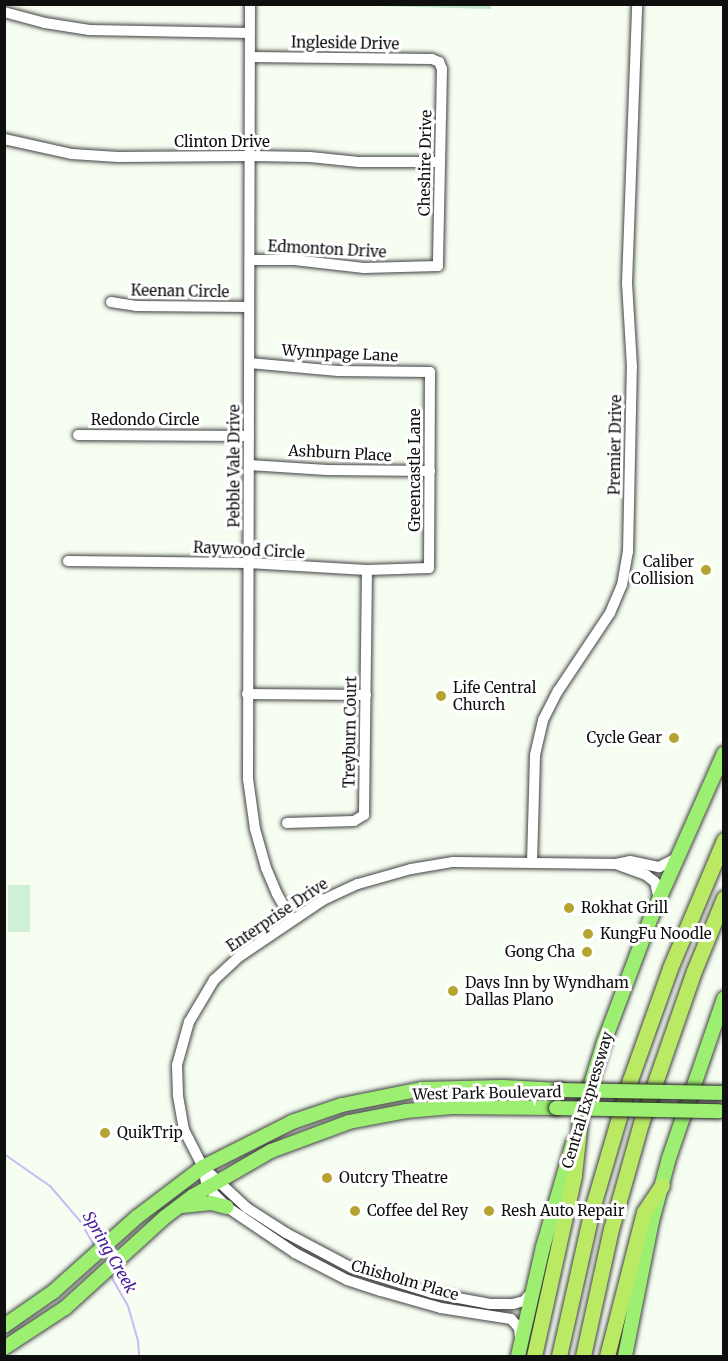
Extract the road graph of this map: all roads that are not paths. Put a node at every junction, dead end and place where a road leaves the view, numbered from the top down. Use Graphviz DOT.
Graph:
graph roads {
  1 [pos="250,4"];
  2 [pos="637,4"];
  3 [pos="4,12"];
  4 [pos="250,33"];
  5 [pos="250,57"];
  6 [pos="439,62"];
  7 [pos="5,142"];
  8 [pos="251,156"];
  9 [pos="440,162"];
  10 [pos="250,260"];
  11 [pos="438,266"];
  12 [pos="111,302"];
  13 [pos="249,307"];
  14 [pos="249,363"];
  15 [pos="430,372"];
  16 [pos="78,435"];
  17 [pos="249,436"];
  18 [pos="249,465"];
  19 [pos="430,471"];
  20 [pos="68,561"];
  21 [pos="248,563"];
  22 [pos="429,568"];
  23 [pos="367,570"];
  24 [pos="247,694"];
  25 [pos="366,695"];
  26 [pos="723,753"];
  27 [pos="287,823"];
  28 [pos="723,840"];
  29 [pos="677,858"];
  30 [pos="532,863"];
  31 [pos="616,864"];
  32 [pos="723,898"];
  33 [pos="658,900"];
  34 [pos="292,920"];
  35 [pos="723,998"];
  36 [pos="723,1093"];
  37 [pos="721,1111"];
  38 [pos="579,1120"];
  39 [pos="203,1167"];
  40 [pos="213,1183"];
  41 [pos="662,1185"];
  42 [pos="180,1207"];
  43 [pos="227,1207"];
  44 [pos="310,1247"];
  45 [pos="304,1257"];
  46 [pos="432,1293"];
  47 [pos="531,1293"];
  48 [pos="429,1305"];
  49 [pos="9,1323"];
  50 [pos="22,1337"];
  51 [pos="520,1340"];
  52 [pos="4,1348"];
  53 [pos="518,1356"];
  54 [pos="534,1356"];
  55 [pos="559,1356"];
  56 [pos="583,1356"];
  57 [pos="607,1356"];
  58 [pos="625,1356"];
  1 -- 4 [label="street, Pebble Vale Drive"];
  2 -- 30 [label="street, Premier Drive"];
  3 -- 4 [label="street"];
  4 -- 5 [label="street, Pebble Vale Drive"];
  5 -- 6 [label="street, Ingleside Drive"];
  5 -- 8 [label="street, Pebble Vale Drive"];
  6 -- 9 [label="street, Cheshire Drive"];
  7 -- 8 [label="street, Clinton Drive"];
  8 -- 9 [label="street, Clinton Drive"];
  8 -- 10 [label="street, Pebble Vale Drive"];
  9 -- 11 [label="street, Cheshire Drive"];
  10 -- 11 [label="street, Edmonton Drive"];
  10 -- 13 [label="street, Pebble Vale Drive"];
  12 -- 13 [label="street, Keenan Circle"];
  13 -- 14 [label="street, Pebble Vale Drive"];
  14 -- 15 [label="street, Wynnpage Lane"];
  14 -- 17 [label="street, Pebble Vale Drive"];
  15 -- 19 [label="street, Greencastle Lane"];
  16 -- 17 [label="street, Redondo Circle"];
  17 -- 18 [label="street, Pebble Vale Drive"];
  18 -- 19 [label="street, Ashburn Place"];
  18 -- 21 [label="street, Pebble Vale Drive"];
  19 -- 22 [label="street, Greencastle Lane"];
  20 -- 21 [label="street, Raywood Circle"];
  21 -- 23 [label="street, Raywood Circle"];
  21 -- 24 [label="street, Pebble Vale Drive"];
  22 -- 23 [label="street, Raywood Circle"];
  23 -- 25 [label="street, Treyburn Court"];
  24 -- 25 [label="street"];
  24 -- 34 [label="street, Pebble Vale Drive"];
  25 -- 27 [label="street, Treyburn Court"];
  26 -- 29 [label="main road, Central Expressway"];
  28 -- 55 [label="highway"];
  29 -- 31 [label="street, Enterprise Drive"];
  29 -- 33 [label="main road, Central Expressway"];
  30 -- 31 [label="street, Enterprise Drive"];
  30 -- 34 [label="street, Enterprise Drive"];
  31 -- 33 [label="street, Enterprise Drive"];
  32 -- 56 [label="highway"];
  33 -- 38 [label="main road, Central Expressway"];
  34 -- 39 [label="street, Enterprise Drive"];
  35 -- 41 [label="main road"];
  36 -- 39 [label="main road, West Park Boulevard, bridge"];
  37 -- 40 [label="main road, West Park Boulevard, bridge"];
  38 -- 47 [label="main road, Central Expressway"];
  38 -- 54 [label="highway"];
  39 -- 40 [label="street, Enterprise Drive"];
  39 -- 49 [label="main road, West Park Boulevard"];
  40 -- 42 [label="main road, West Park Boulevard"];
  40 -- 43 [label="street, Chisholm Place"];
  40 -- 44 [label="street, Chisholm Place"];
  41 -- 57 [label="highway"];
  41 -- 58 [label="main road"];
  42 -- 43 [label="main road"];
  42 -- 50 [label="main road, West Park Boulevard"];
  43 -- 45 [label="street, Chisholm Place"];
  44 -- 45 [label="street"];
  44 -- 46 [label="street, Chisholm Place"];
  45 -- 48 [label="street, Chisholm Place"];
  46 -- 47 [label="street, Chisholm Place"];
  46 -- 48 [label="street"];
  47 -- 51 [label="main road, Central Expressway"];
  48 -- 51 [label="street, Chisholm Place"];
  49 -- 50 [label="main road"];
  50 -- 52 [label="main road, West Park Boulevard"];
  51 -- 53 [label="main road, Central Expressway"];
}
